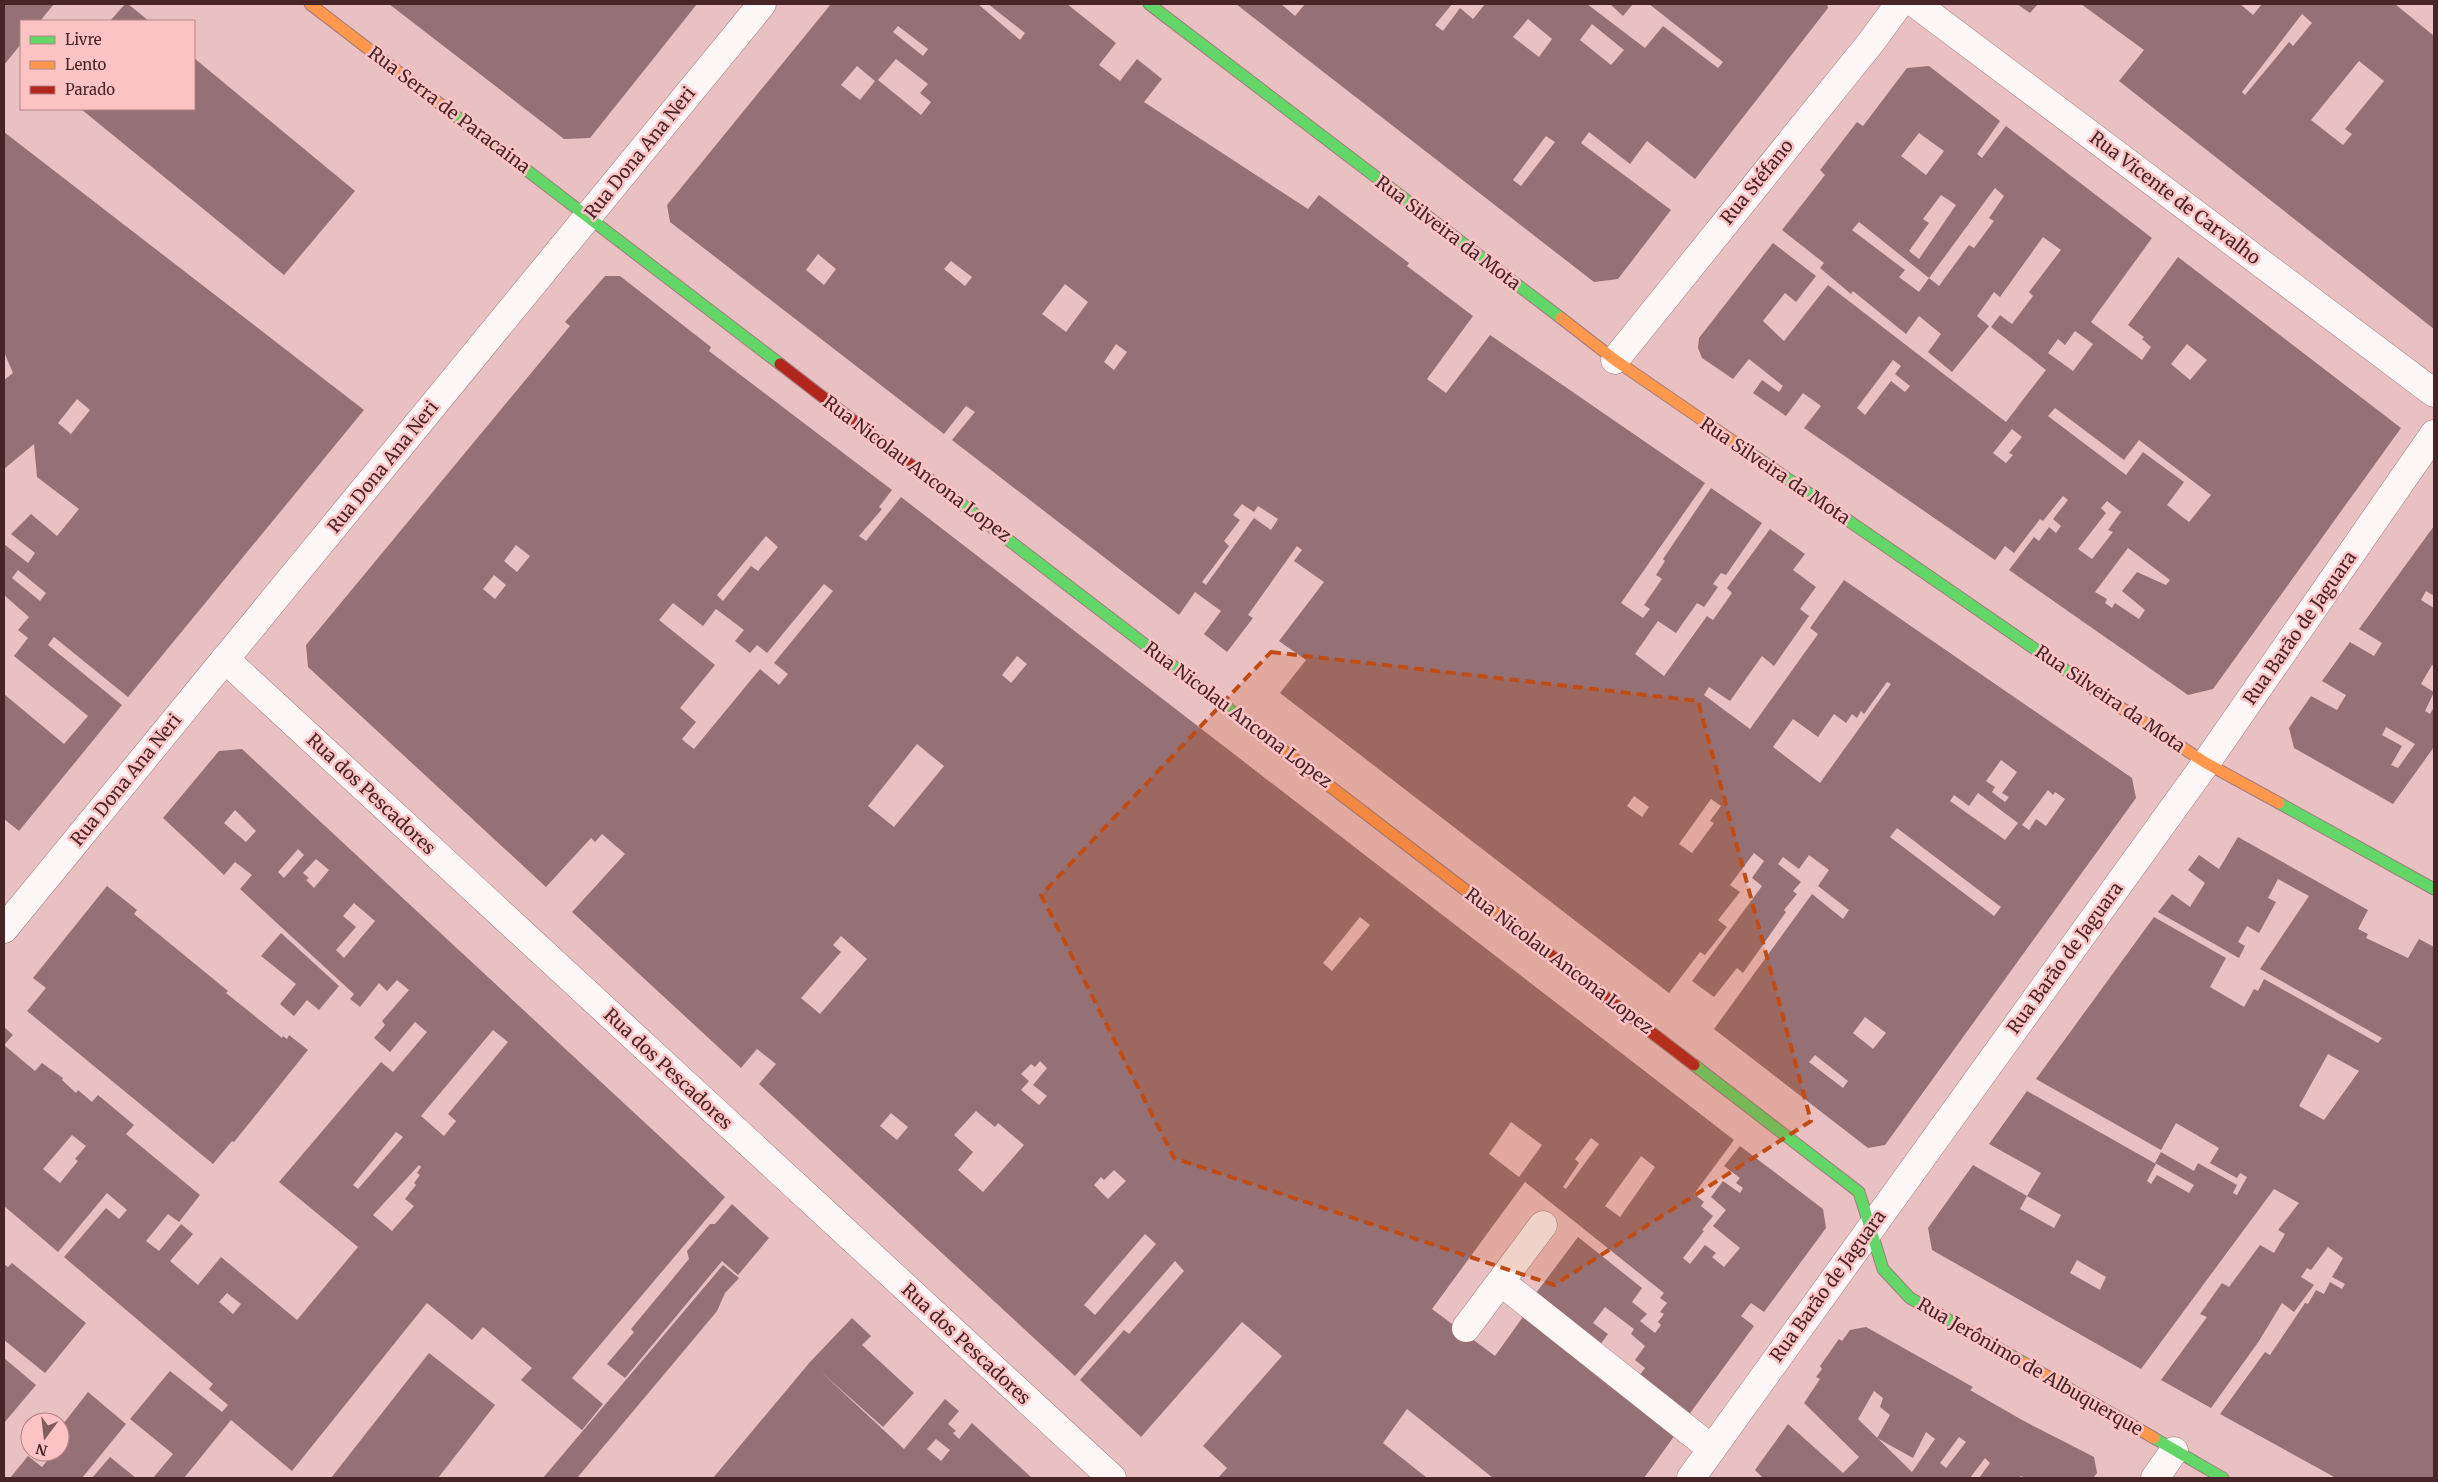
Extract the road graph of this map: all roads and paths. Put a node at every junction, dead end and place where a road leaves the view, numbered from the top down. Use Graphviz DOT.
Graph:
graph roads {
  1 [pos="310,4"];
  2 [pos="762,4"];
  3 [pos="1149,4"];
  4 [pos="1899,4"];
  5 [pos="1916,4"];
  6 [pos="588,217"];
  7 [pos="1614,360"];
  8 [pos="2434,393"];
  9 [pos="2434,434"];
  10 [pos="225,659"];
  11 [pos="2206,763"];
  12 [pos="2434,889"];
  13 [pos="4,929"];
  14 [pos="1544,1225"];
  15 [pos="1870,1226"];
  16 [pos="1501,1282"];
  17 [pos="1466,1328"];
  18 [pos="1712,1448"];
  19 [pos="2174,1451"];
  20 [pos="1112,1478"];
  21 [pos="1690,1478"];
  22 [pos="2155,1478"];
  23 [pos="2223,1478"];
  1 -- 6 [label="street, Rua Serra de Paracaina"];
  2 -- 6 [label="street, Rua Dona Ana Neri"];
  3 -- 7 [label="street, Rua Silveira da Mota"];
  4 -- 7 [label="street, Rua Stéfano"];
  5 -- 8 [label="street, Rua Vicente de Carvalho"];
  6 -- 10 [label="street, Rua Dona Ana Neri"];
  6 -- 15 [label="street, Rua Nicolau Ancona Lopez"];
  7 -- 11 [label="street, Rua Silveira da Mota"];
  9 -- 11 [label="street, Rua Barão de Jaguara"];
  10 -- 13 [label="street, Rua Dona Ana Neri"];
  10 -- 20 [label="street, Rua dos Pescadores"];
  11 -- 12 [label="street, Rua Silveira da Mota"];
  11 -- 15 [label="street, Rua Barão de Jaguara"];
  14 -- 16 [label="street"];
  15 -- 18 [label="street, Rua Barão de Jaguara"];
  15 -- 19 [label="street, Rua Jerônimo de Albuquerque"];
  16 -- 17 [label="street"];
  16 -- 18 [label="street"];
  18 -- 21 [label="street, Rua Barão de Jaguara"];
  19 -- 22 [label="street"];
  19 -- 23 [label="street, Rua Jerônimo de Albuquerque"];
}
